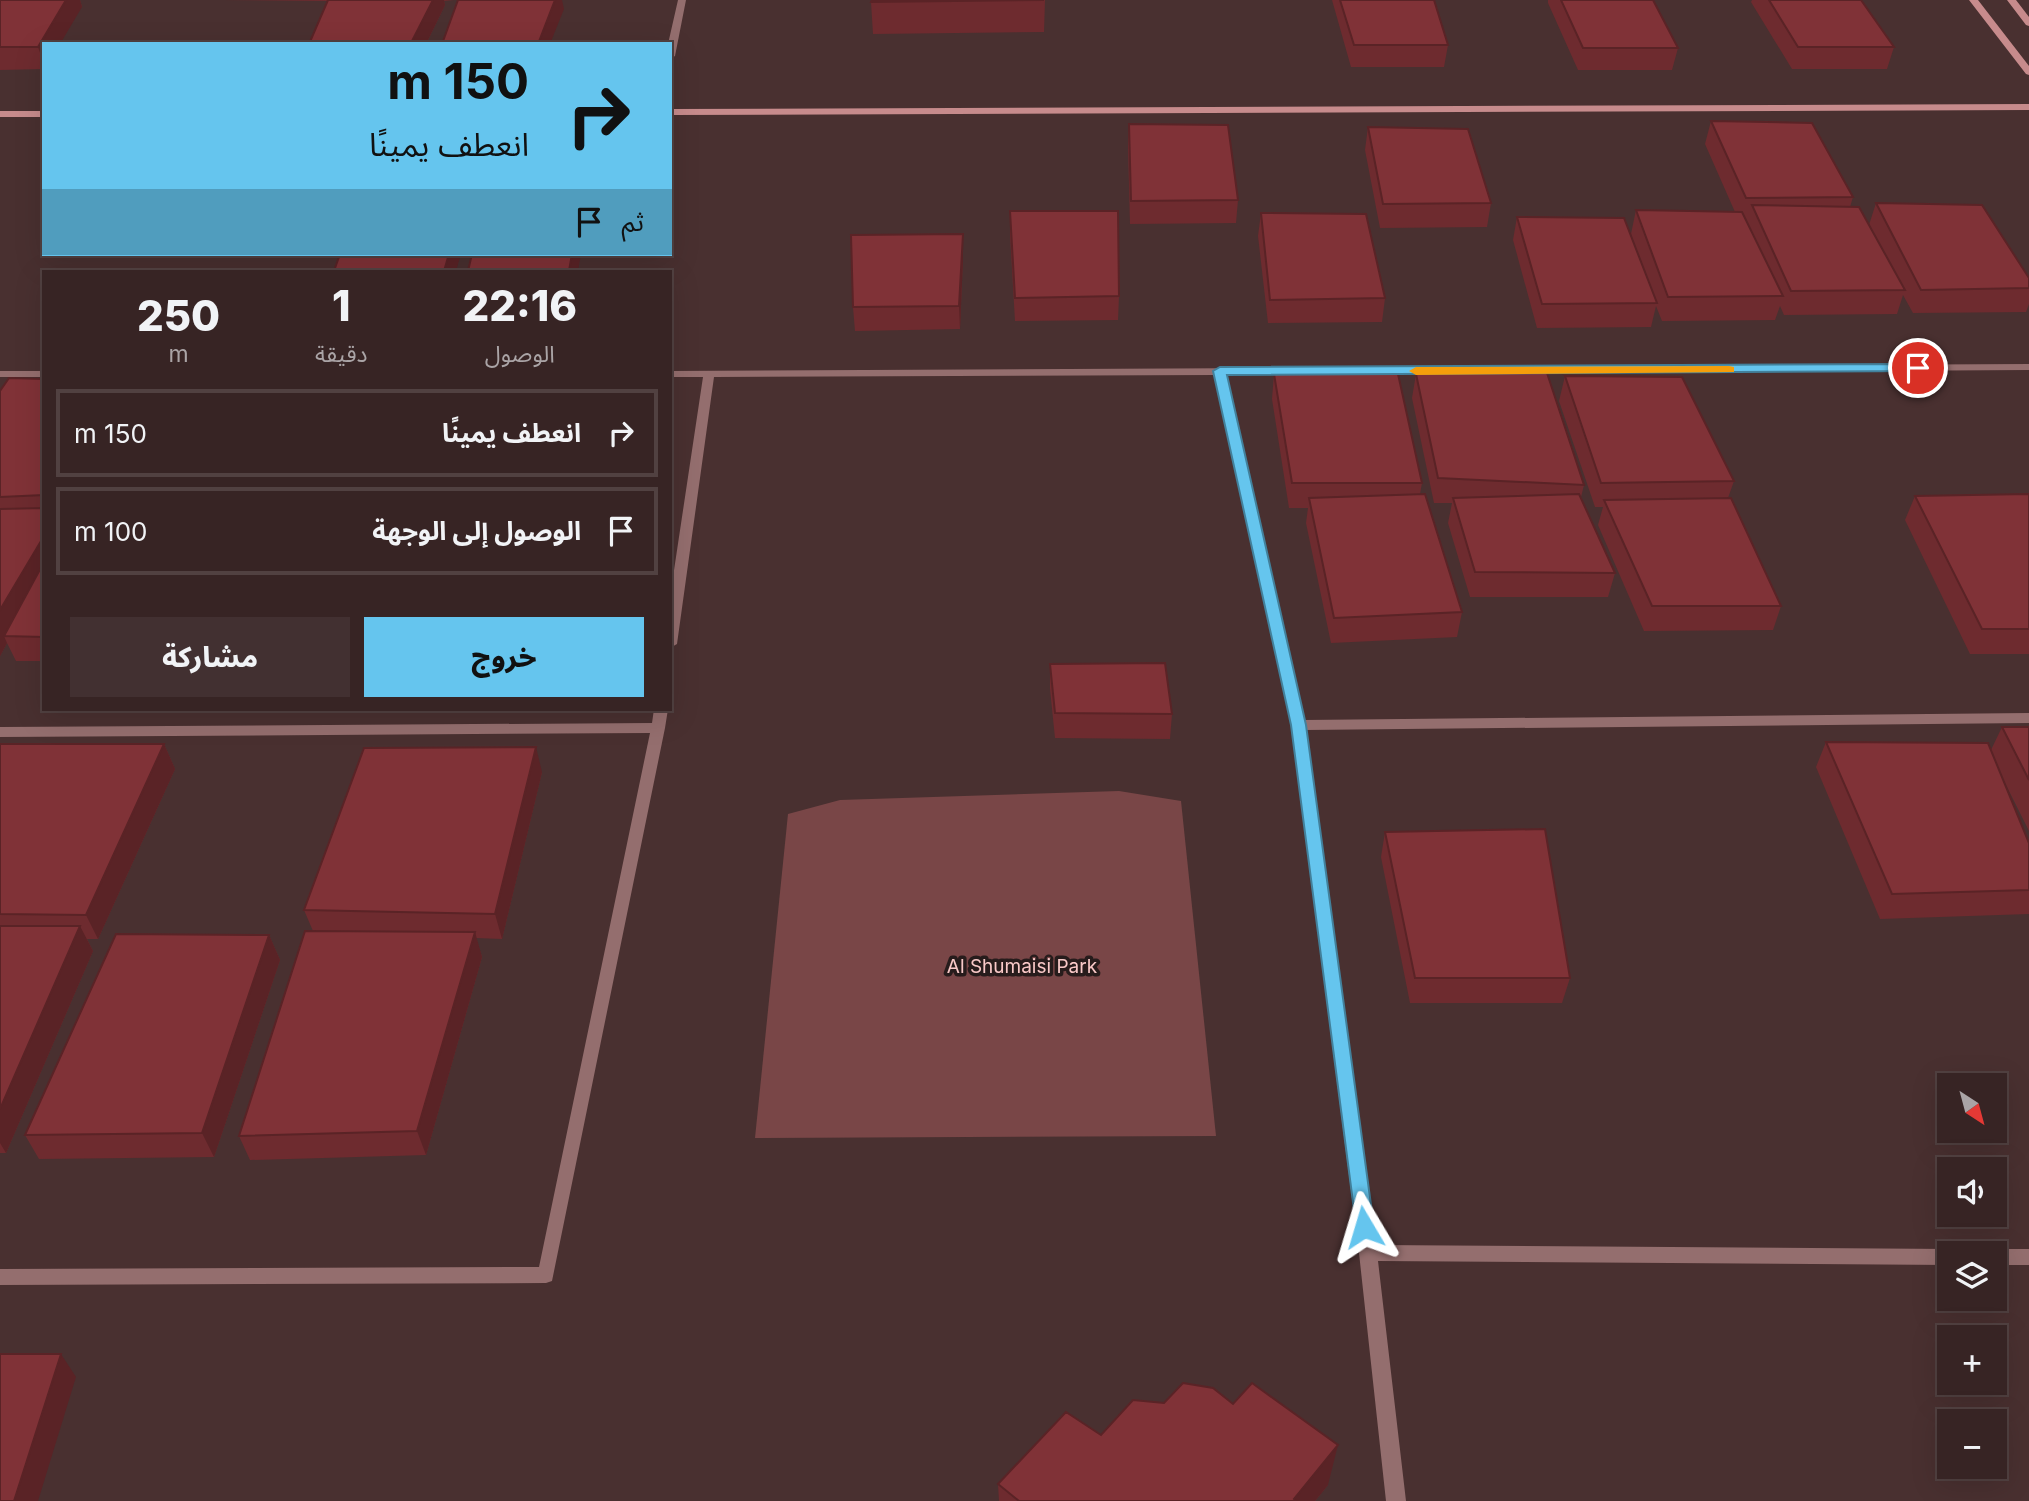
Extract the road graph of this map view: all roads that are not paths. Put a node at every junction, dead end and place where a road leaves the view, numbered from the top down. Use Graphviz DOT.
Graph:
graph roads {
  1 [pos="682,0"];
  2 [pos="1973,0"];
  3 [pos="2011,0"];
  4 [pos="2029,23"];
  5 [pos="672,47"];
  6 [pos="2029,72"];
  7 [pos="2029,107"];
  8 [pos="672,112"];
  9 [pos="0,114"];
  10 [pos="42,114"];
  11 [pos="2029,367"];
  12 [pos="1220,371"];
  13 [pos="672,373"];
  14 [pos="709,373"];
  15 [pos="0,374"];
  16 [pos="42,374"];
  17 [pos="672,630"];
  18 [pos="661,711"];
  19 [pos="2029,718"];
  20 [pos="1298,725"];
  21 [pos="658,728"];
  22 [pos="0,732"];
  23 [pos="1368,1253"];
  24 [pos="1937,1257"];
  25 [pos="2007,1257"];
  26 [pos="2029,1257"];
  27 [pos="0,1277"];
  28 [pos="1396,1501"];
  1 -- 5 [label="street"];
  2 -- 6 [label="main road"];
  3 -- 4 [label="main road"];
  7 -- 8 [label="main road"];
  9 -- 10 [label="main road"];
  11 -- 12 [label="street"];
  12 -- 14 [label="street"];
  12 -- 20 [label="street"];
  13 -- 14 [label="street"];
  14 -- 17 [label="street"];
  15 -- 16 [label="street"];
  18 -- 21 [label="street"];
  19 -- 20 [label="street"];
  20 -- 23 [label="street"];
  21 -- 22 [label="street"];
  21 -- 27 [label="street"];
  23 -- 24 [label="street"];
  23 -- 28 [label="street"];
  25 -- 26 [label="street"];
}
